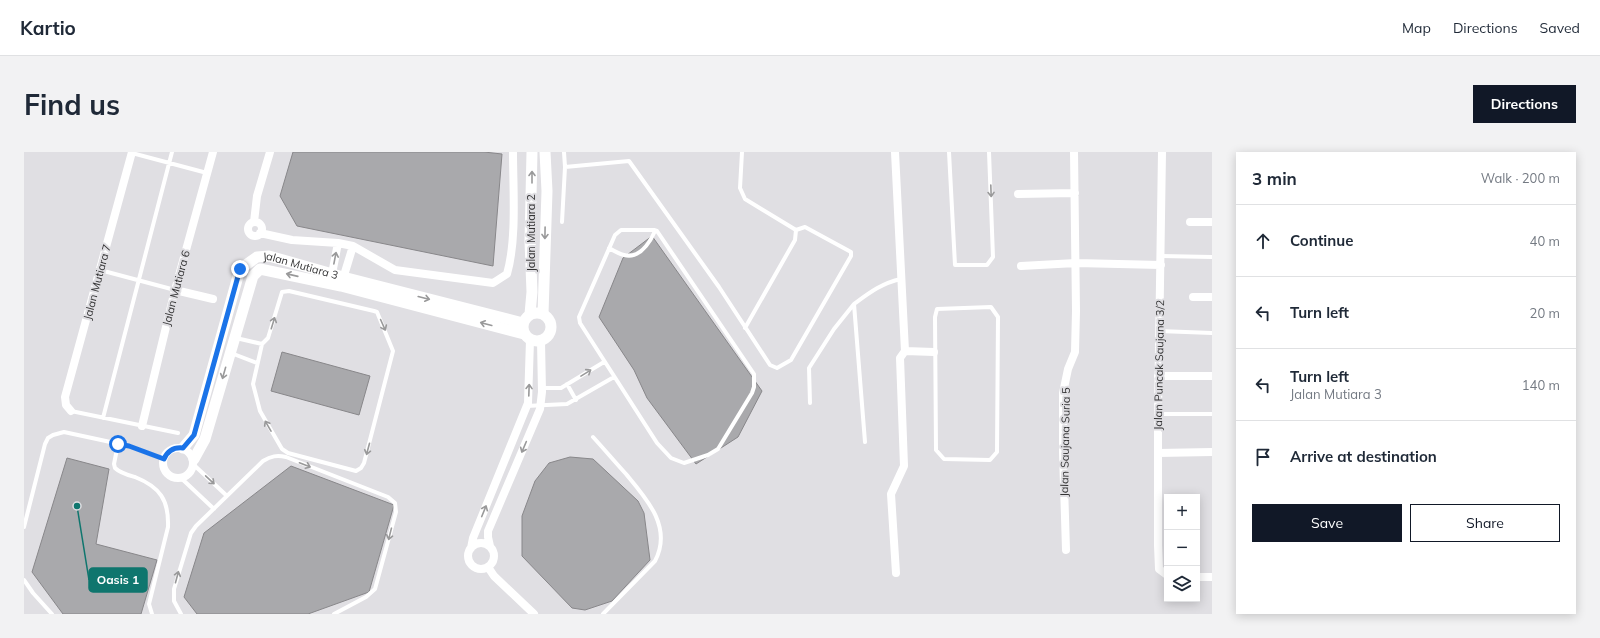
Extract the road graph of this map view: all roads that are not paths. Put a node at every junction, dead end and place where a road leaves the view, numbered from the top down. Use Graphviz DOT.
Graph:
graph roads {
  1 [pos="172,152"];
  2 [pos="213,152"];
  3 [pos="270,152"];
  4 [pos="513,152"];
  5 [pos="532,152"];
  6 [pos="545,152"];
  7 [pos="564,152"];
  8 [pos="742,152"];
  9 [pos="895,152"];
  10 [pos="950,152"];
  11 [pos="989,152"];
  12 [pos="1074,152"];
  13 [pos="1162,152"];
  14 [pos="132,153"];
  15 [pos="169,163"];
  16 [pos="565,167"];
  17 [pos="208,173"];
  18 [pos="1075,192"];
  19 [pos="1018,194"];
  20 [pos="562,222"];
  21 [pos="1190,222"];
  22 [pos="1212,222"];
  23 [pos="796,230"];
  24 [pos="655,231"];
  25 [pos="338,243"];
  26 [pos="353,246"];
  27 [pos="609,248"];
  28 [pos="1161,256"];
  29 [pos="1212,257"];
  30 [pos="1076,263"];
  31 [pos="1161,265"];
  32 [pos="1021,266"];
  33 [pos="100,270"];
  34 [pos="900,279"];
  35 [pos="139,280"];
  36 [pos="337,280"];
  37 [pos="175,290"];
  38 [pos="1194,297"];
  39 [pos="1212,297"];
  40 [pos="213,299"];
  41 [pos="854,304"];
  42 [pos="543,314"];
  43 [pos="745,328"];
  44 [pos="530,330"];
  45 [pos="1159,331"];
  46 [pos="1212,333"];
  47 [pos="234,337"];
  48 [pos="262,344"];
  49 [pos="905,351"];
  50 [pos="934,352"];
  51 [pos="230,353"];
  52 [pos="604,362"];
  53 [pos="257,363"];
  54 [pos="1158,376"];
  55 [pos="1212,376"];
  56 [pos="614,377"];
  57 [pos="567,384"];
  58 [pos="541,388"];
  59 [pos="576,400"];
  60 [pos="810,403"];
  61 [pos="540,405"];
  62 [pos="526,406"];
  63 [pos="71,411"];
  64 [pos="1158,414"];
  65 [pos="1212,414"];
  66 [pos="103,418"];
  67 [pos="142,426"];
  68 [pos="178,433"];
  69 [pos="593,437"];
  70 [pos="865,442"];
  71 [pos="118,444"];
  72 [pos="183,448"];
  73 [pos="1212,452"];
  74 [pos="1158,453"];
  75 [pos="164,459"];
  76 [pos="194,462"];
  77 [pos="181,478"];
  78 [pos="227,496"];
  79 [pos="214,509"];
  80 [pos="24,527"];
  81 [pos="490,546"];
  82 [pos="471,548"];
  83 [pos="1066,550"];
  84 [pos="488,567"];
  85 [pos="896,573"];
  86 [pos="1164,573"];
  87 [pos="1200,577"];
  88 [pos="1212,577"];
  89 [pos="24,580"];
  90 [pos="52,614"];
  91 [pos="152,614"];
  92 [pos="181,614"];
  93 [pos="334,614"];
  94 [pos="534,614"];
  95 [pos="603,614"];
  1 -- 15 [label="lane"];
  2 -- 17 [label="street, Jalan Mutiara 6"];
  3 -- 25 [label="street"];
  4 -- 26 [label="street"];
  44 -- 5 [label="street, Jalan Mutiara 2, one-way"];
  6 -- 42 [label="street, Jalan Mutiara 2, one-way"];
  7 -- 16 [label="lane"];
  8 -- 23 [label="lane"];
  9 -- 34 [label="street"];
  11 -- 10 [label="lane, one-way"];
  12 -- 18 [label="street, Jalan Saujana Suria 5"];
  13 -- 28 [label="street, Jalan Puncak Saujana 3/2"];
  14 -- 15 [label="lane"];
  14 -- 33 [label="street, Jalan Mutiara 7"];
  15 -- 17 [label="lane"];
  15 -- 35 [label="lane"];
  16 -- 20 [label="lane"];
  16 -- 43 [label="lane"];
  17 -- 37 [label="street, Jalan Mutiara 6"];
  18 -- 19 [label="street"];
  18 -- 30 [label="street, Jalan Saujana Suria 5"];
  21 -- 22 [label="street"];
  23 -- 43 [label="lane"];
  23 -- 43 [label="lane"];
  24 -- 27 [label="lane"];
  24 -- 27 [label="lane"];
  24 -- 56 [label="lane"];
  25 -- 26 [label="street"];
  36 -- 25 [label="street, one-way"];
  26 -- 36 [label="street"];
  27 -- 52 [label="lane"];
  28 -- 29 [label="lane"];
  28 -- 31 [label="street, Jalan Puncak Saujana 3/2"];
  30 -- 31 [label="street"];
  30 -- 32 [label="street"];
  30 -- 83 [label="street, Jalan Saujana Suria 5"];
  31 -- 45 [label="street, Jalan Puncak Saujana 3/2"];
  33 -- 35 [label="lane"];
  33 -- 63 [label="street, Jalan Mutiara 7"];
  34 -- 41 [label="lane"];
  34 -- 49 [label="street"];
  35 -- 37 [label="lane"];
  35 -- 66 [label="lane"];
  36 -- 44 [label="street, Jalan Mutiara 3"];
  36 -- 47 [label="street, Jalan Mutiara 3, one-way"];
  36 -- 72 [label="street, Jalan Mutiara 3"];
  37 -- 40 [label="street"];
  37 -- 67 [label="street, Jalan Mutiara 6"];
  38 -- 39 [label="street"];
  41 -- 60 [label="lane"];
  41 -- 70 [label="lane"];
  42 -- 44 [label="street, Jalan Mutiara 3"];
  42 -- 44 [label="street"];
  44 -- 58 [label="street"];
  62 -- 44 [label="street, one-way"];
  45 -- 46 [label="lane"];
  45 -- 54 [label="street, Jalan Puncak Saujana 3/2"];
  47 -- 48 [label="lane"];
  47 -- 51 [label="street, Jalan Mutiara 3"];
  48 -- 53 [label="lane"];
  48 -- 53 [label="lane, one-way"];
  49 -- 50 [label="street"];
  49 -- 85 [label="street"];
  50 -- 50 [label="lane"];
  51 -- 53 [label="lane"];
  51 -- 76 [label="street, Jalan Mutiara 3, one-way"];
  52 -- 56 [label="lane"];
  57 -- 52 [label="lane, one-way"];
  54 -- 55 [label="street"];
  54 -- 64 [label="street, Jalan Puncak Saujana 3/2"];
  56 -- 59 [label="lane"];
  57 -- 58 [label="lane"];
  57 -- 59 [label="lane"];
  58 -- 61 [label="street"];
  59 -- 61 [label="lane"];
  61 -- 62 [label="lane"];
  61 -- 81 [label="street, one-way"];
  82 -- 62 [label="street, one-way"];
  63 -- 66 [label="lane"];
  64 -- 65 [label="lane"];
  64 -- 74 [label="street, Jalan Puncak Saujana 3/2"];
  66 -- 67 [label="lane"];
  67 -- 68 [label="lane"];
  69 -- 95 [label="lane"];
  71 -- 75 [label="lane"];
  71 -- 80 [label="lane"];
  71 -- 91 [label="lane"];
  72 -- 75 [label="street"];
  72 -- 76 [label="street"];
  73 -- 74 [label="street"];
  74 -- 86 [label="street, Jalan Puncak Saujana 3/2"];
  75 -- 77 [label="street"];
  76 -- 77 [label="street"];
  76 -- 78 [label="lane, one-way"];
  77 -- 79 [label="lane"];
  78 -- 79 [label="lane"];
  78 -- 93 [label="lane, one-way"];
  92 -- 79 [label="lane, one-way"];
  81 -- 82 [label="street"];
  81 -- 84 [label="street"];
  82 -- 84 [label="street"];
  84 -- 94 [label="street"];
  87 -- 88 [label="street"];
  89 -- 90 [label="lane"];
}
